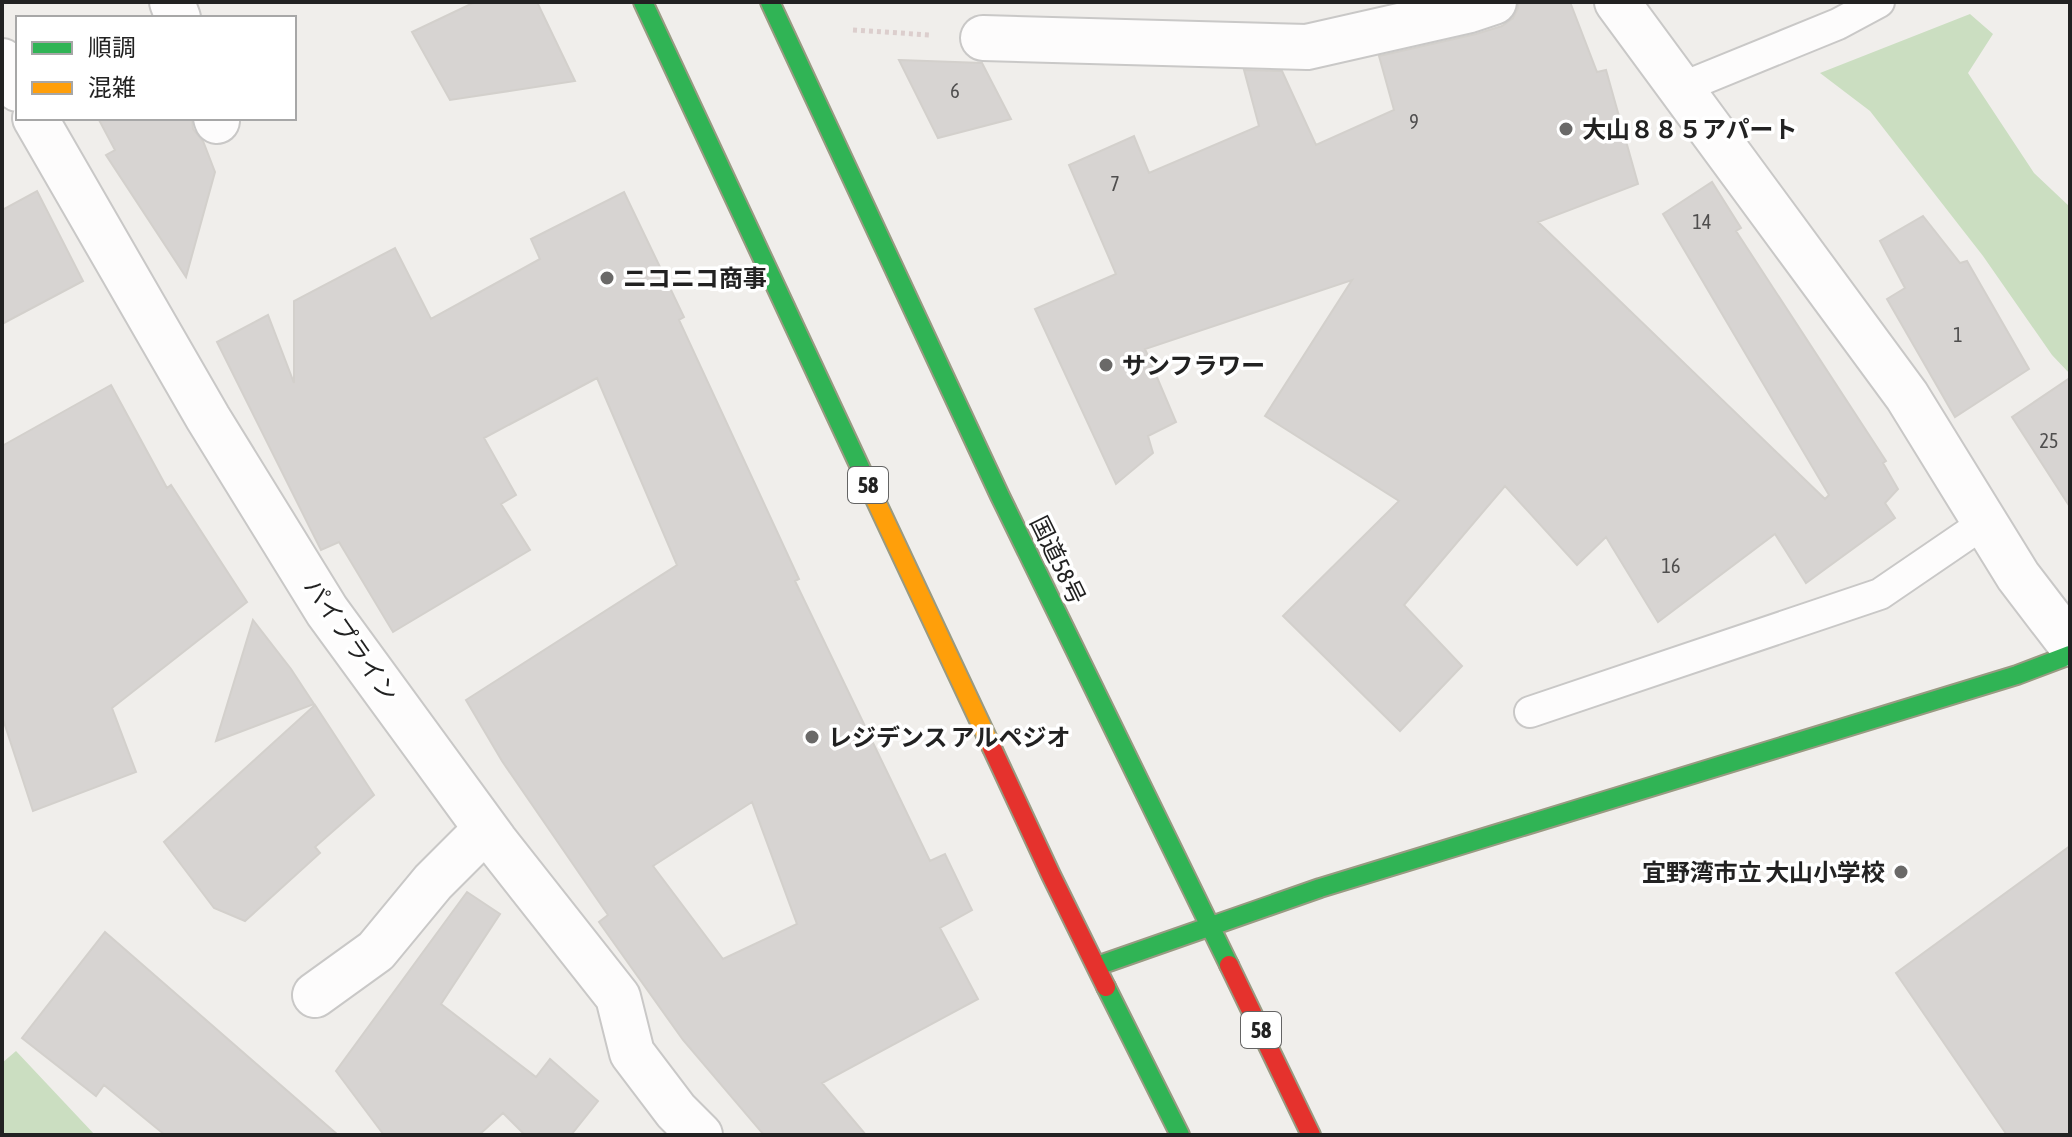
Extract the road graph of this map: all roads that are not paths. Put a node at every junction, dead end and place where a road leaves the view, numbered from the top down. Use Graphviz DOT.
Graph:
graph roads {
  1 [pos="643,2"];
  2 [pos="770,2"];
  3 [pos="1494,2"];
  4 [pos="1617,2"];
  5 [pos="1879,2"];
  6 [pos="983,38"];
  7 [pos="2,61"];
  8 [pos="16,86"];
  9 [pos="1681,88"];
  10 [pos="36,120"];
  11 [pos="1984,523"];
  12 [pos="2070,644"];
  13 [pos="2070,655"];
  14 [pos="1530,712"];
  15 [pos="486,829"];
  16 [pos="1210,925"];
  17 [pos="1097,966"];
  18 [pos="315,995"];
  19 [pos="700,1135"];
  20 [pos="1180,1135"];
  21 [pos="1311,1135"];
  1 -- 17 [label="main road, 58"];
  2 -- 16 [label="main road, 国道58号 / 58"];
  3 -- 6 [label="street"];
  4 -- 9 [label="street"];
  5 -- 9 [label="lane"];
  7 -- 8 [label="street"];
  9 -- 11 [label="street"];
  10 -- 15 [label="street, パイプライン"];
  11 -- 12 [label="street"];
  11 -- 14 [label="lane"];
  13 -- 16 [label="main road"];
  15 -- 18 [label="street"];
  15 -- 19 [label="street, パイプライン"];
  16 -- 17 [label="main road"];
  16 -- 21 [label="main road, 国道58号 / 58"];
  17 -- 20 [label="main road, 58"];
}
